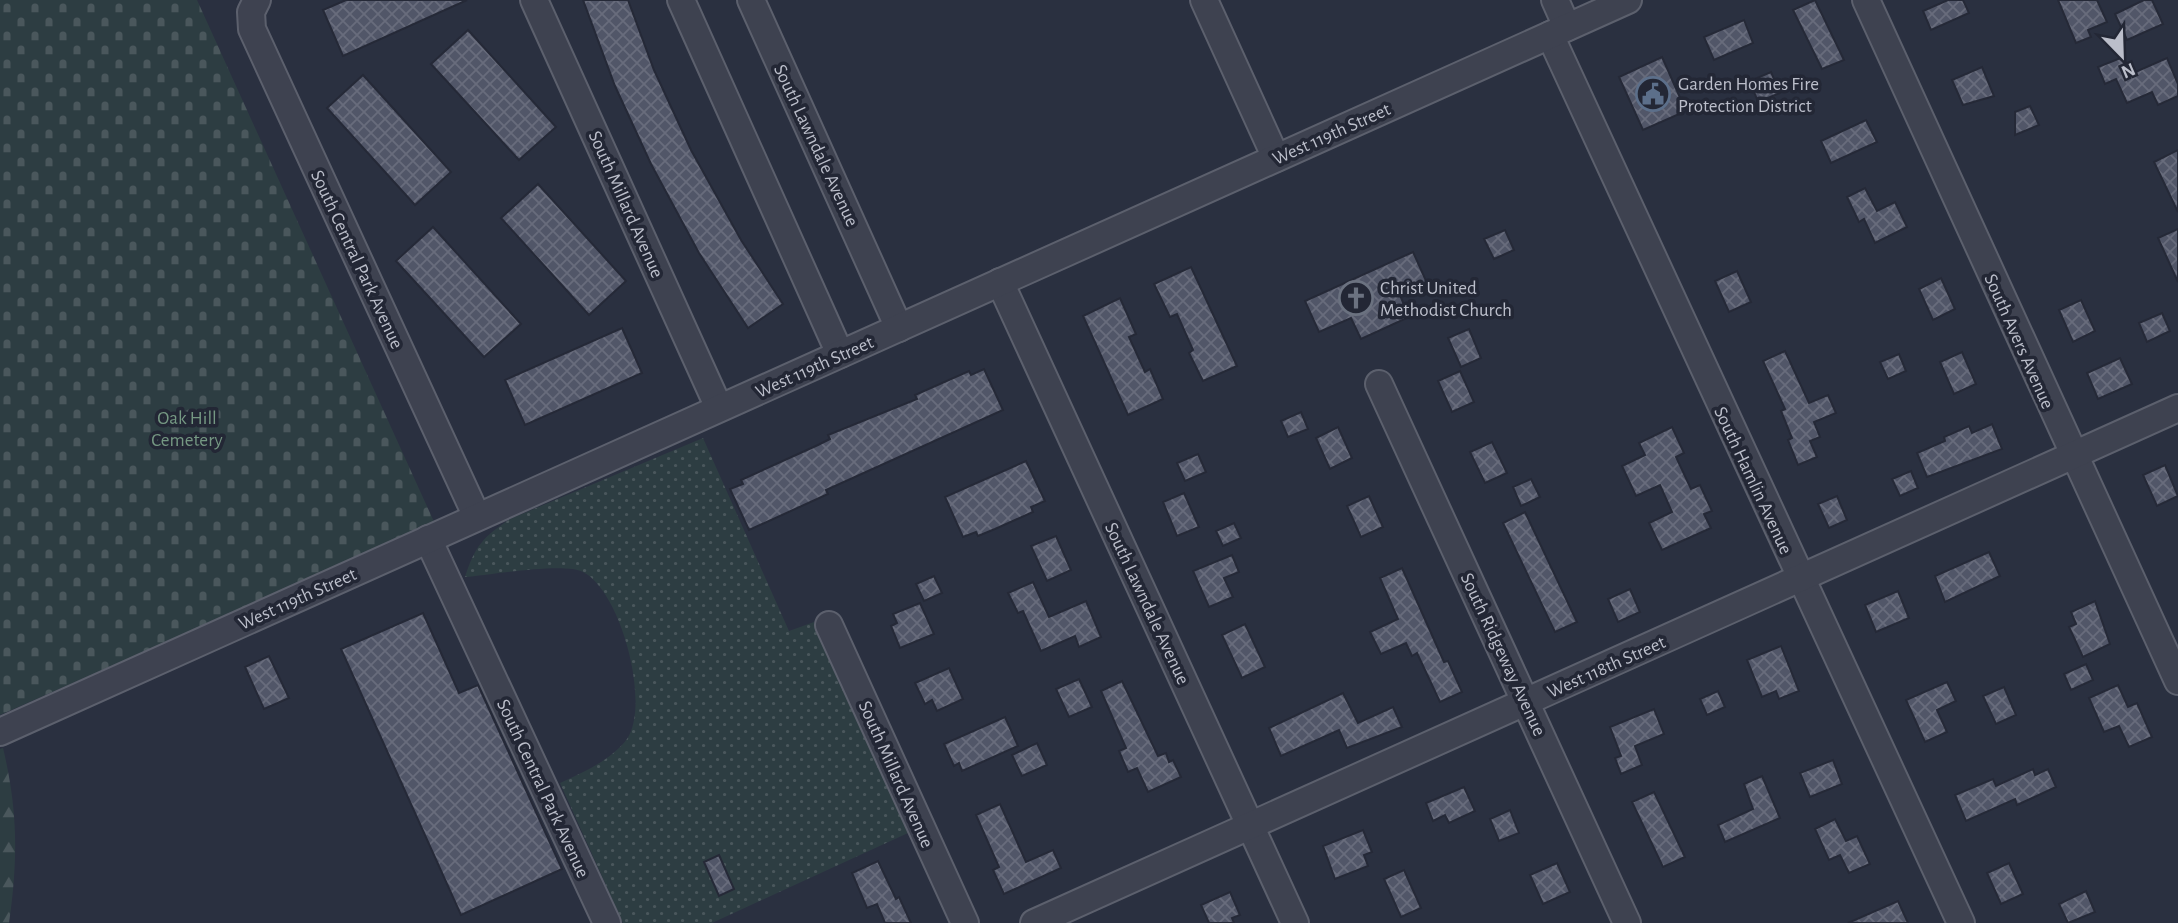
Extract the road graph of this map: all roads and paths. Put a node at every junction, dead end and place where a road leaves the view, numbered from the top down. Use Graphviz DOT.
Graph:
graph roads {
  1 [pos="257,0"];
  2 [pos="534,0"];
  3 [pos="681,0"];
  4 [pos="751,0"];
  5 [pos="1204,0"];
  6 [pos="1555,0"];
  7 [pos="1628,0"];
  8 [pos="1866,0"];
  9 [pos="1558,31"];
  10 [pos="1276,158"];
  11 [pos="1000,282"];
  12 [pos="899,328"];
  13 [pos="840,354"];
  14 [pos="1379,384"];
  15 [pos="719,408"];
  16 [pos="2178,408"];
  17 [pos="2073,456"];
  18 [pos="477,517"];
  19 [pos="428,539"];
  20 [pos="1800,580"];
  21 [pos="829,625"];
  22 [pos="2178,681"];
  23 [pos="1526,702"];
  24 [pos="0,732"];
  25 [pos="1251,827"];
  26 [pos="607,923"];
  27 [pos="965,923"];
  28 [pos="1034,923"];
  29 [pos="1295,923"];
  30 [pos="1627,923"];
  31 [pos="1961,923"];
  1 -- 18 [label="street, South Central Park Avenue"];
  2 -- 15 [label="street, South Millard Avenue"];
  3 -- 13 [label="street"];
  4 -- 12 [label="street, South Lawndale Avenue"];
  5 -- 10 [label="street"];
  6 -- 9 [label="street, South Hamlin Avenue"];
  7 -- 9 [label="street, West 119th Street"];
  8 -- 17 [label="street, South Avers Avenue"];
  9 -- 10 [label="street, West 119th Street"];
  9 -- 20 [label="street, South Hamlin Avenue"];
  10 -- 11 [label="street, West 119th Street"];
  11 -- 12 [label="street, West 119th Street"];
  11 -- 25 [label="street, South Lawndale Avenue"];
  12 -- 13 [label="street, West 119th Street"];
  13 -- 15 [label="street, West 119th Street"];
  14 -- 23 [label="street, South Ridgeway Avenue"];
  15 -- 18 [label="street, West 119th Street"];
  16 -- 17 [label="street, West 118th Street"];
  17 -- 20 [label="street, West 118th Street"];
  17 -- 22 [label="street, South Avers Avenue"];
  18 -- 19 [label="street, West 119th Street"];
  19 -- 24 [label="street, West 119th Street"];
  19 -- 26 [label="street, South Central Park Avenue"];
  20 -- 23 [label="street, West 118th Street"];
  20 -- 31 [label="street, South Hamlin Avenue"];
  21 -- 27 [label="street, South Millard Avenue"];
  23 -- 25 [label="street, West 118th Street"];
  23 -- 30 [label="street, South Ridgeway Avenue"];
  25 -- 28 [label="street, West 118th Street"];
  25 -- 29 [label="street, South Lawndale Avenue"];
}
